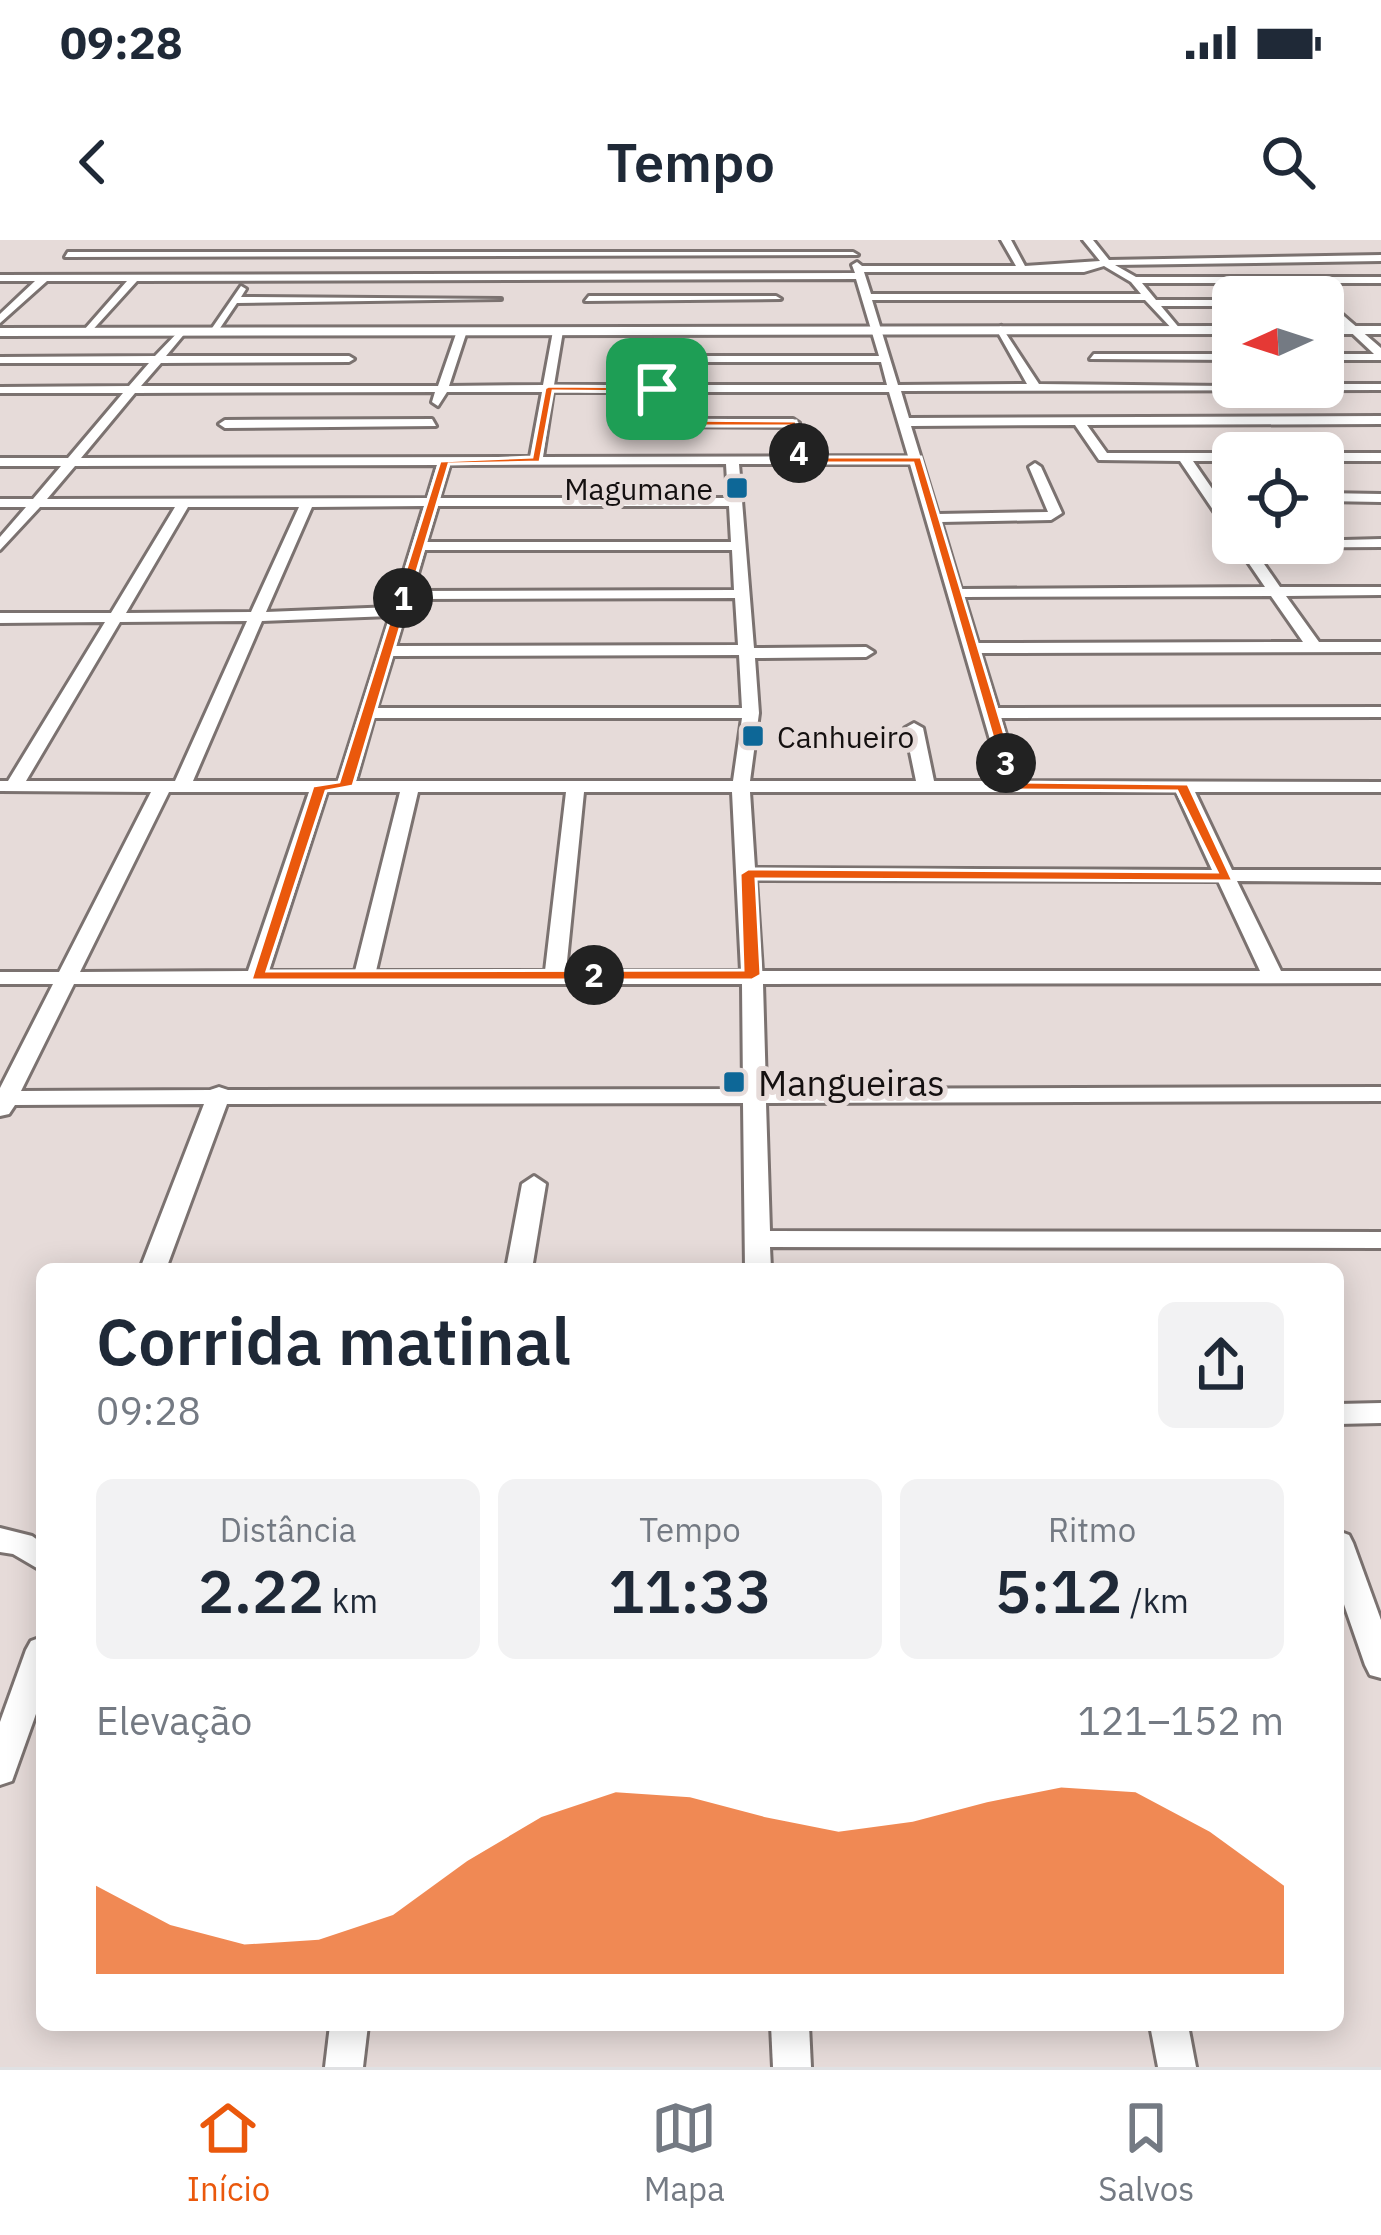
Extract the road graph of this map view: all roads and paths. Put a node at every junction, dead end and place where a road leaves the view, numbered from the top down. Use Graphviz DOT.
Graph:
graph roads {
  1 [pos="84,240"];
  2 [pos="173,240"];
  3 [pos="280,240"];
  4 [pos="362,240"];
  5 [pos="470,240"];
  6 [pos="550,240"];
  7 [pos="680,240"];
  8 [pos="764,240"];
  9 [pos="849,240"];
  10 [pos="1006,240"];
  11 [pos="1088,240"];
  12 [pos="1360,248"];
  13 [pos="1177,250"];
  14 [pos="160,254"];
  15 [pos="270,254"];
  16 [pos="355,254"];
  17 [pos="464,254"];
  18 [pos="546,254"];
  19 [pos="681,254"];
  20 [pos="767,254"];
  21 [pos="853,254"];
  22 [pos="68,255"];
  23 [pos="1377,258"];
  24 [pos="1186,260"];
  25 [pos="1107,264"];
  26 [pos="1070,268"];
  27 [pos="1120,268"];
  28 [pos="1022,269"];
  29 [pos="859,272"];
  30 [pos="136,276"];
  31 [pos="250,276"];
  32 [pos="343,276"];
  33 [pos="504,276"];
  34 [pos="593,276"];
  35 [pos="773,276"];
  36 [pos="0,278"];
  37 [pos="44,278"];
  38 [pos="1134,280"];
  39 [pos="1203,280"];
  40 [pos="1212,280"];
  41 [pos="1344,280"];
  42 [pos="1381,280"];
  43 [pos="868,297"];
  44 [pos="323,299"];
  45 [pos="413,299"];
  46 [pos="496,299"];
  47 [pos="590,299"];
  48 [pos="682,299"];
  49 [pos="776,299"];
  50 [pos="233,300"];
  51 [pos="1150,300"];
  52 [pos="1212,302"];
  53 [pos="0,320"];
  54 [pos="1344,322"];
  55 [pos="780,329"];
  56 [pos="878,329"];
  57 [pos="1001,329"];
  58 [pos="1075,329"];
  59 [pos="657,330"];
  60 [pos="681,330"];
  61 [pos="1176,330"];
  62 [pos="1212,330"];
  63 [pos="1344,330"];
  64 [pos="1352,330"];
  65 [pos="1381,330"];
  66 [pos="462,331"];
  67 [pos="491,331"];
  68 [pos="585,331"];
  69 [pos="0,332"];
  70 [pos="88,332"];
  71 [pos="181,332"];
  72 [pos="212,332"];
  73 [pos="308,332"];
  74 [pos="361,332"];
  75 [pos="400,332"];
  76 [pos="558,332"];
  77 [pos="1381,356"];
  78 [pos="1094,357"];
  79 [pos="1212,357"];
  80 [pos="1344,357"];
  81 [pos="158,359"];
  82 [pos="349,359"];
  83 [pos="655,359"];
  84 [pos="885,359"];
  85 [pos="0,360"];
  86 [pos="1381,387"];
  87 [pos="332,388"];
  88 [pos="549,388"];
  89 [pos="896,388"];
  90 [pos="1003,388"];
  91 [pos="1035,388"];
  92 [pos="1115,388"];
  93 [pos="131,389"];
  94 [pos="248,389"];
  95 [pos="442,389"];
  96 [pos="657,389"];
  97 [pos="786,389"];
  98 [pos="0,390"];
  99 [pos="1381,420"];
  100 [pos="906,422"];
  101 [pos="1021,422"];
  102 [pos="1079,422"];
  103 [pos="1136,422"];
  104 [pos="432,423"];
  105 [pos="659,423"];
  106 [pos="793,423"];
  107 [pos="225,424"];
  108 [pos="1184,458"];
  109 [pos="1212,458"];
  110 [pos="1344,458"];
  111 [pos="1381,458"];
  112 [pos="536,460"];
  113 [pos="656,460"];
  114 [pos="732,460"];
  115 [pos="801,460"];
  116 [pos="917,460"];
  117 [pos="417,461"];
  118 [pos="445,461"];
  119 [pos="0,462"];
  120 [pos="71,462"];
  121 [pos="201,462"];
  122 [pos="1035,467"];
  123 [pos="1212,494"];
  124 [pos="1344,497"];
  125 [pos="1381,497"];
  126 [pos="35,502"];
  127 [pos="433,502"];
  128 [pos="733,502"];
  129 [pos="0,503"];
  130 [pos="184,503"];
  131 [pos="307,503"];
  132 [pos="935,518"];
  133 [pos="1344,543"];
  134 [pos="1381,543"];
  135 [pos="0,546"];
  136 [pos="419,546"];
  137 [pos="739,546"];
  138 [pos="1257,564"];
  139 [pos="1277,591"];
  140 [pos="1381,591"];
  141 [pos="956,592"];
  142 [pos="741,594"];
  143 [pos="402,603"];
  144 [pos="116,616"];
  145 [pos="257,616"];
  146 [pos="0,618"];
  147 [pos="1381,647"];
  148 [pos="974,648"];
  149 [pos="1315,648"];
  150 [pos="387,651"];
  151 [pos="746,651"];
  152 [pos="866,652"];
  153 [pos="1381,712"];
  154 [pos="368,713"];
  155 [pos="751,713"];
  156 [pos="992,713"];
  157 [pos="914,728"];
  158 [pos="741,785"];
  159 [pos="7,786"];
  160 [pos="320,786"];
  161 [pos="345,786"];
  162 [pos="410,786"];
  163 [pos="576,786"];
  164 [pos="926,787"];
  165 [pos="1013,787"];
  166 [pos="1183,787"];
  167 [pos="1381,787"];
  168 [pos="171,788"];
  169 [pos="748,874"];
  170 [pos="1381,875"];
  171 [pos="1228,877"];
  172 [pos="555,974"];
  173 [pos="752,975"];
  174 [pos="257,976"];
  175 [pos="364,976"];
  176 [pos="1273,976"];
  177 [pos="1381,977"];
  178 [pos="0,978"];
  179 [pos="69,978"];
  180 [pos="219,1094"];
  181 [pos="752,1095"];
  182 [pos="1378,1101"];
  183 [pos="3,1102"];
  184 [pos="534,1184"];
  185 [pos="758,1239"];
  186 [pos="1381,1240"];
  187 [pos="155,1263"];
  188 [pos="520,1263"];
  189 [pos="758,1263"];
  190 [pos="1381,1413"];
  191 [pos="1344,1414"];
  192 [pos="0,1540"];
  193 [pos="36,1555"];
  194 [pos="1344,1560"];
  195 [pos="1381,1663"];
  196 [pos="36,1667"];
  197 [pos="0,1770"];
  198 [pos="348,2031"];
  199 [pos="790,2031"];
  200 [pos="1169,2031"];
  201 [pos="344,2067"];
  202 [pos="792,2067"];
  203 [pos="1177,2067"];
  1 -- 22 [label="street"];
  2 -- 14 [label="street"];
  3 -- 15 [label="street"];
  4 -- 16 [label="street"];
  5 -- 17 [label="street"];
  6 -- 18 [label="street"];
  7 -- 19 [label="street"];
  8 -- 20 [label="street"];
  9 -- 21 [label="street"];
  10 -- 28 [label="street"];
  11 -- 25 [label="street"];
  12 -- 23 [label="street"];
  13 -- 24 [label="street"];
  14 -- 15 [label="street"];
  14 -- 22 [label="street"];
  15 -- 16 [label="street"];
  16 -- 17 [label="street"];
  16 -- 32 [label="street"];
  17 -- 18 [label="street"];
  18 -- 19 [label="street"];
  19 -- 20 [label="street"];
  20 -- 21 [label="street"];
  21 -- 29 [label="street"];
  22 -- 37 [label="street"];
  23 -- 24 [label="street"];
  24 -- 25 [label="street"];
  24 -- 39 [label="street"];
  25 -- 26 [label="street"];
  25 -- 27 [label="street"];
  26 -- 27 [label="street"];
  26 -- 28 [label="street"];
  27 -- 38 [label="street"];
  28 -- 29 [label="street"];
  29 -- 35 [label="street"];
  29 -- 43 [label="street"];
  30 -- 31 [label="street"];
  30 -- 37 [label="street"];
  30 -- 70 [label="street"];
  31 -- 32 [label="street"];
  31 -- 50 [label="street"];
  32 -- 33 [label="street"];
  33 -- 34 [label="street"];
  33 -- 46 [label="street"];
  34 -- 35 [label="street"];
  34 -- 47 [label="street"];
  35 -- 49 [label="street"];
  36 -- 37 [label="street"];
  37 -- 53 [label="street"];
  38 -- 39 [label="street"];
  38 -- 51 [label="street"];
  39 -- 40 [label="street"];
  41 -- 42 [label="street"];
  43 -- 51 [label="street"];
  43 -- 56 [label="street"];
  44 -- 45 [label="street"];
  44 -- 50 [label="street"];
  44 -- 73 [label="street"];
  45 -- 46 [label="street"];
  45 -- 75 [label="street"];
  46 -- 67 [label="street"];
  47 -- 48 [label="street"];
  47 -- 68 [label="street"];
  48 -- 49 [label="street"];
  48 -- 60 [label="street"];
  49 -- 55 [label="street"];
  50 -- 72 [label="street"];
  51 -- 52 [label="street"];
  51 -- 61 [label="street"];
  54 -- 64 [label="street"];
  55 -- 56 [label="street"];
  55 -- 60 [label="street"];
  56 -- 57 [label="street"];
  56 -- 84 [label="street"];
  57 -- 58 [label="street"];
  57 -- 91 [label="street"];
  58 -- 61 [label="street"];
  58 -- 78 [label="street"];
  59 -- 60 [label="street"];
  59 -- 68 [label="street"];
  59 -- 83 [label="street"];
  61 -- 62 [label="street"];
  63 -- 64 [label="street"];
  64 -- 65 [label="street"];
  64 -- 77 [label="street"];
  66 -- 67 [label="street"];
  66 -- 75 [label="street"];
  66 -- 95 [label="street"];
  67 -- 76 [label="street"];
  68 -- 76 [label="street"];
  69 -- 70 [label="street"];
  70 -- 71 [label="street"];
  71 -- 72 [label="street"];
  71 -- 81 [label="street"];
  72 -- 73 [label="street"];
  73 -- 74 [label="street"];
  74 -- 75 [label="street"];
  74 -- 82 [label="street"];
  76 -- 88 [label="street"];
  77 -- 80 [label="street"];
  78 -- 79 [label="street"];
  78 -- 92 [label="street"];
  81 -- 82 [label="street"];
  81 -- 85 [label="street"];
  81 -- 93 [label="street"];
  82 -- 87 [label="street"];
  83 -- 84 [label="street"];
  83 -- 96 [label="street"];
  84 -- 89 [label="street"];
  86 -- 92 [label="street"];
  87 -- 94 [label="street"];
  87 -- 95 [label="street"];
  88 -- 95 [label="street"];
  88 -- 96 [label="street"];
  88 -- 112 [label="street"];
  89 -- 90 [label="street"];
  89 -- 97 [label="street"];
  89 -- 100 [label="street"];
  90 -- 91 [label="street"];
  90 -- 101 [label="street"];
  91 -- 92 [label="street"];
  92 -- 103 [label="street"];
  93 -- 94 [label="street"];
  93 -- 98 [label="street"];
  93 -- 120 [label="street"];
  94 -- 107 [label="street"];
  95 -- 104 [label="street"];
  96 -- 97 [label="street"];
  96 -- 105 [label="street"];
  97 -- 106 [label="street"];
  99 -- 103 [label="street"];
  100 -- 101 [label="street"];
  100 -- 116 [label="street"];
  101 -- 102 [label="street"];
  102 -- 103 [label="street"];
  102 -- 108 [label="street"];
  104 -- 107 [label="street"];
  104 -- 117 [label="street"];
  105 -- 106 [label="street"];
  105 -- 113 [label="street"];
  106 -- 115 [label="street"];
  107 -- 121 [label="street"];
  108 -- 109 [label="street"];
  108 -- 123 [label="street"];
  110 -- 111 [label="street"];
  112 -- 113 [label="street"];
  112 -- 118 [label="street"];
  113 -- 114 [label="street"];
  114 -- 115 [label="street"];
  114 -- 128 [label="street"];
  115 -- 116 [label="street"];
  116 -- 132 [label="street"];
  117 -- 118 [label="street"];
  117 -- 121 [label="street"];
  118 -- 127 [label="street"];
  119 -- 120 [label="street"];
  120 -- 121 [label="street"];
  120 -- 126 [label="street"];
  122 -- 132 [label="street"];
  124 -- 125 [label="street"];
  126 -- 129 [label="street"];
  126 -- 130 [label="street"];
  126 -- 135 [label="street"];
  127 -- 128 [label="street"];
  127 -- 131 [label="street"];
  127 -- 136 [label="street"];
  128 -- 137 [label="street"];
  130 -- 131 [label="street"];
  130 -- 144 [label="street"];
  131 -- 145 [label="street"];
  132 -- 141 [label="street"];
  133 -- 134 [label="street"];
  136 -- 137 [label="street"];
  136 -- 143 [label="street"];
  137 -- 142 [label="street"];
  138 -- 139 [label="street"];
  139 -- 140 [label="street"];
  139 -- 141 [label="street"];
  139 -- 149 [label="street"];
  141 -- 148 [label="street"];
  142 -- 143 [label="street"];
  142 -- 151 [label="street"];
  143 -- 145 [label="street"];
  143 -- 150 [label="street"];
  144 -- 145 [label="street"];
  144 -- 146 [label="street"];
  144 -- 159 [label="street"];
  145 -- 168 [label="street"];
  147 -- 149 [label="street"];
  148 -- 149 [label="street"];
  148 -- 156 [label="street"];
  150 -- 151 [label="street"];
  150 -- 154 [label="street"];
  151 -- 152 [label="street"];
  151 -- 155 [label="street"];
  153 -- 156 [label="street"];
  154 -- 155 [label="street"];
  154 -- 161 [label="street"];
  155 -- 158 [label="street"];
  156 -- 165 [label="street"];
  157 -- 164 [label="street"];
  158 -- 163 [label="street"];
  158 -- 164 [label="street"];
  158 -- 169 [label="street"];
  159 -- 168 [label="street"];
  160 -- 161 [label="street"];
  160 -- 168 [label="street"];
  160 -- 174 [label="street"];
  161 -- 162 [label="street"];
  162 -- 163 [label="street"];
  162 -- 175 [label="street"];
  163 -- 172 [label="street"];
  164 -- 165 [label="street"];
  165 -- 166 [label="street"];
  166 -- 167 [label="street"];
  166 -- 171 [label="street"];
  168 -- 179 [label="street"];
  169 -- 171 [label="street"];
  169 -- 173 [label="street"];
  170 -- 171 [label="street"];
  171 -- 176 [label="street"];
  172 -- 173 [label="street"];
  172 -- 175 [label="street"];
  173 -- 176 [label="street"];
  173 -- 181 [label="street"];
  174 -- 175 [label="street"];
  174 -- 179 [label="street"];
  176 -- 177 [label="street"];
  178 -- 179 [label="street"];
  179 -- 183 [label="street"];
  180 -- 181 [label="street"];
  180 -- 183 [label="street"];
  180 -- 187 [label="street"];
  181 -- 182 [label="street"];
  181 -- 185 [label="street"];
  184 -- 188 [label="street"];
  185 -- 186 [label="street"];
  185 -- 189 [label="street"];
  190 -- 191 [label="street"];
  192 -- 193 [label="street"];
  194 -- 195 [label="street"];
  196 -- 197 [label="street"];
  198 -- 201 [label="street"];
  199 -- 202 [label="street"];
  200 -- 203 [label="street"];
}
